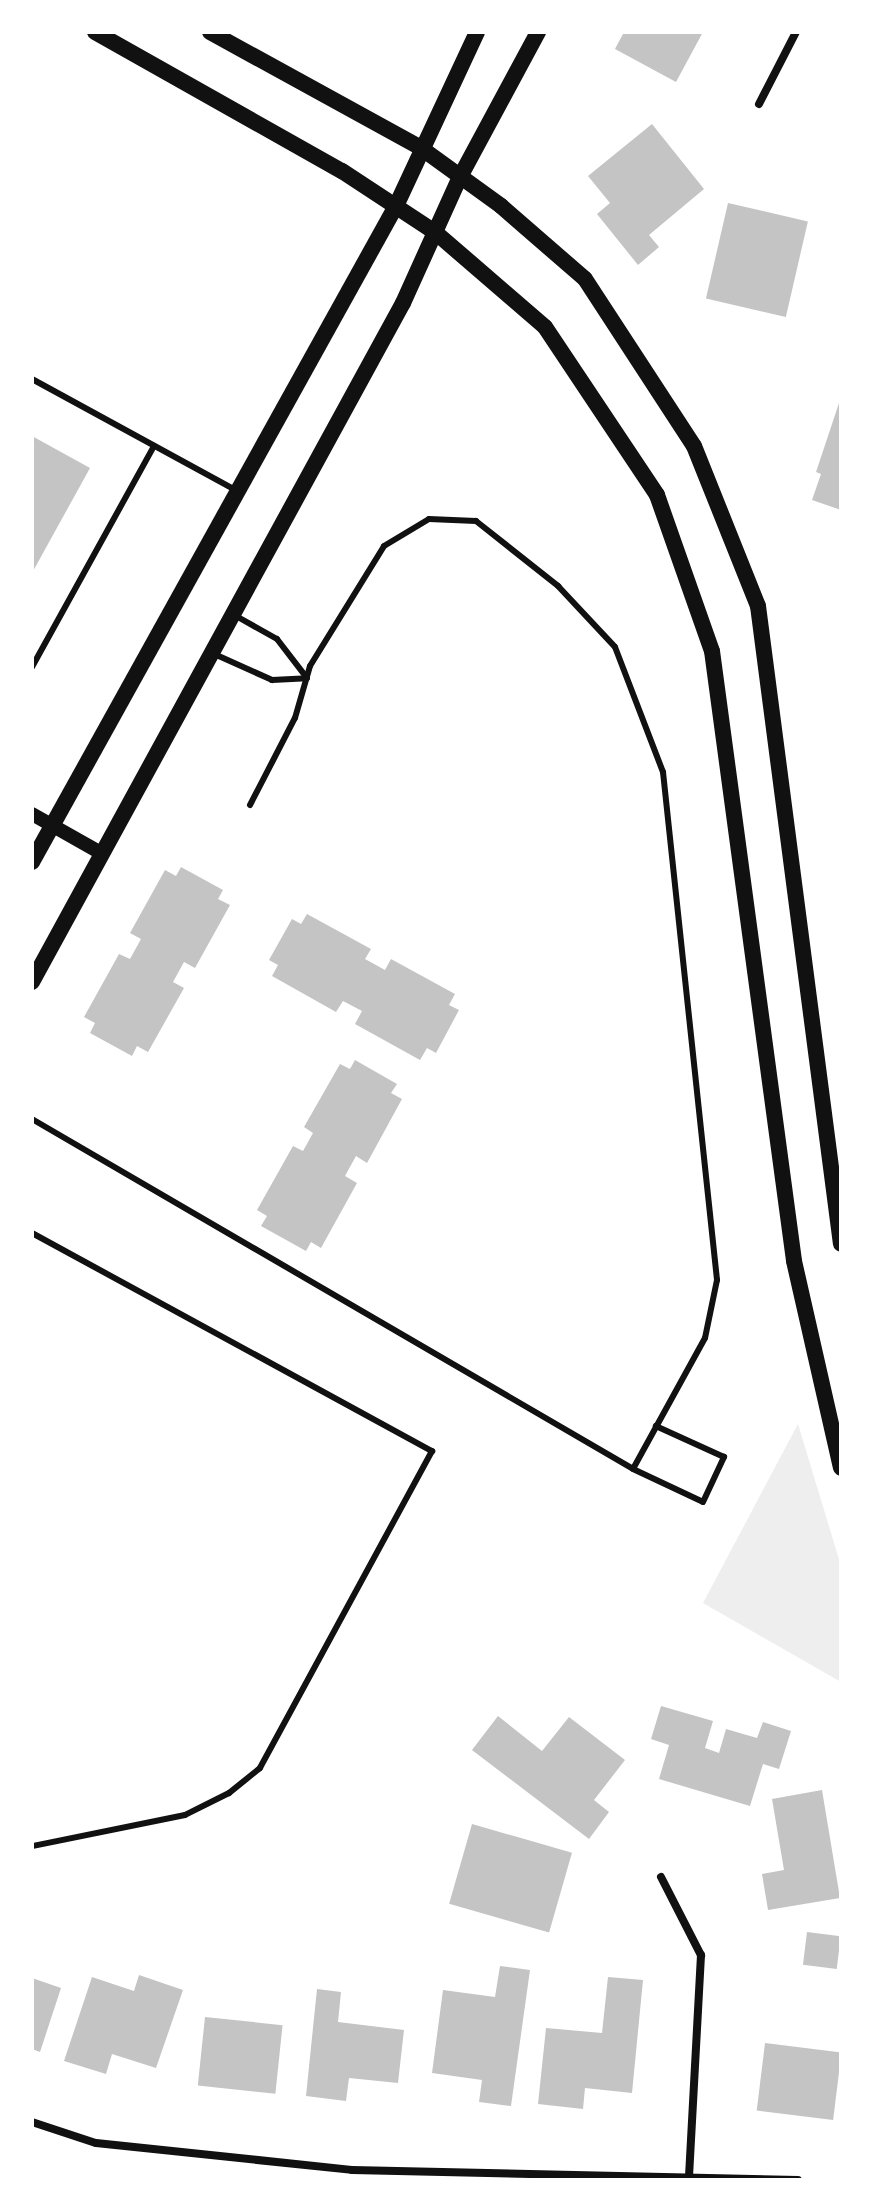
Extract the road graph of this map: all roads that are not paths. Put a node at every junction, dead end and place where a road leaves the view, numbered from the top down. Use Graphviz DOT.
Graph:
graph roads {
  1 [pos="95,32"];
  2 [pos="210,32"];
  3 [pos="477,32"];
  4 [pos="538,32"];
  5 [pos="796,32"];
  6 [pos="759,104"];
  7 [pos="421,148"];
  8 [pos="460,177"];
  9 [pos="396,206"];
  10 [pos="435,232"];
  11 [pos="32,379"];
  12 [pos="154,446"];
  13 [pos="236,490"];
  14 [pos="232,614"];
  15 [pos="211,653"];
  16 [pos="32,667"];
  17 [pos="307,678"];
  18 [pos="250,805"];
  19 [pos="32,814"];
  20 [pos="53,825"];
  21 [pos="101,853"];
  22 [pos="32,862"];
  23 [pos="32,982"];
  24 [pos="32,1119"];
  25 [pos="32,1233"];
  26 [pos="841,1244"];
  27 [pos="656,1426"];
  28 [pos="841,1468"];
  29 [pos="633,1469"];
  30 [pos="32,1846"];
  31 [pos="661,1877"];
  32 [pos="32,2122"];
  33 [pos="689,2176"];
  34 [pos="798,2180"];
  1 -- 9 [label="main road"];
  2 -- 7 [label="main road"];
  3 -- 7 [label="main road"];
  4 -- 8 [label="main road"];
  5 -- 6 [label="street"];
  7 -- 8 [label="main road"];
  7 -- 9 [label="main road"];
  8 -- 10 [label="main road"];
  8 -- 26 [label="main road"];
  9 -- 10 [label="main road"];
  9 -- 13 [label="main road"];
  10 -- 14 [label="main road"];
  10 -- 28 [label="main road"];
  11 -- 12 [label="lane"];
  12 -- 13 [label="lane"];
  12 -- 16 [label="lane"];
  13 -- 20 [label="main road"];
  14 -- 15 [label="main road"];
  14 -- 17 [label="lane"];
  15 -- 17 [label="lane"];
  15 -- 21 [label="main road"];
  17 -- 18 [label="lane"];
  17 -- 27 [label="lane"];
  19 -- 20 [label="street"];
  20 -- 21 [label="street"];
  20 -- 22 [label="main road"];
  21 -- 23 [label="main road"];
  24 -- 29 [label="lane"];
  25 -- 30 [label="lane"];
  27 -- 29 [label="lane"];
  27 -- 29 [label="lane"];
  31 -- 33 [label="street"];
  32 -- 33 [label="street"];
  33 -- 34 [label="street"];
}
